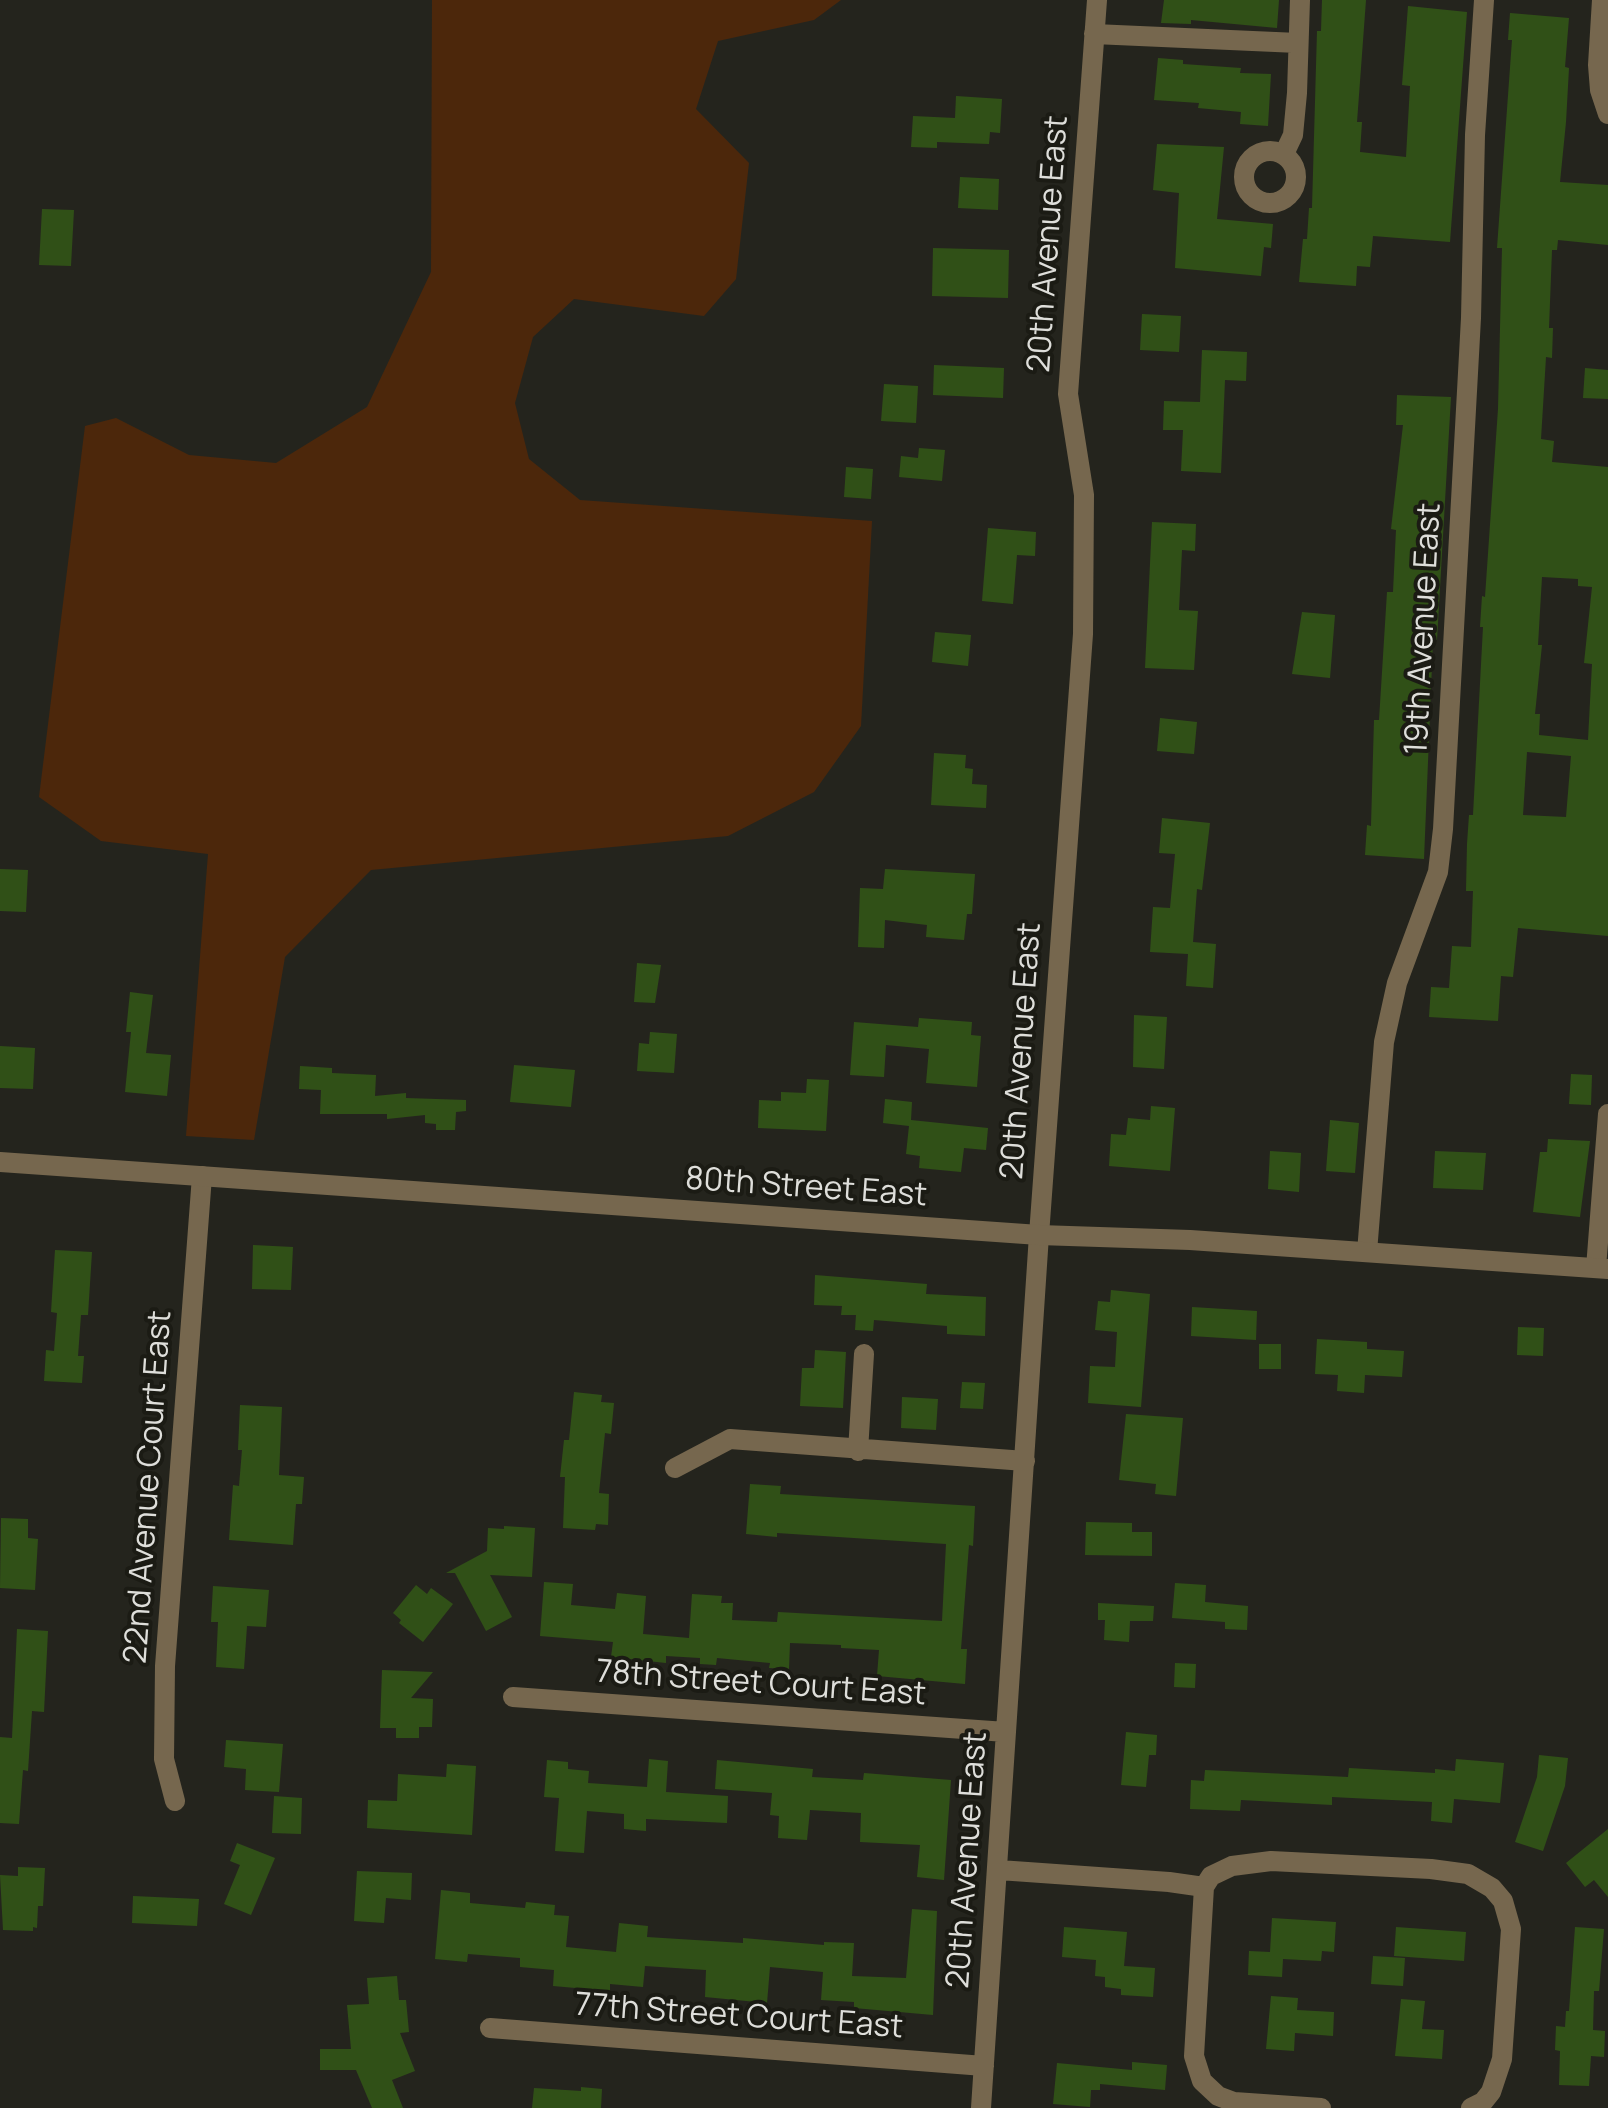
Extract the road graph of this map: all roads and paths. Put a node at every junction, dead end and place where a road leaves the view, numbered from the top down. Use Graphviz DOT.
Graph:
graph roads {
  1 [pos="1097,0"];
  2 [pos="1300,0"];
  3 [pos="1484,0"];
  4 [pos="1602,0"];
  5 [pos="1094,34"];
  6 [pos="1298,43"];
  7 [pos="1608,114"];
  8 [pos="1284,154"];
  9 [pos="1608,1114"];
  10 [pos="0,1162"];
  11 [pos="202,1176"];
  12 [pos="1039,1235"];
  13 [pos="1367,1252"];
  14 [pos="1602,1269"];
  15 [pos="864,1354"];
  16 [pos="858,1450"];
  17 [pos="1025,1462"];
  18 [pos="675,1468"];
  19 [pos="513,1696"];
  20 [pos="1006,1732"];
  21 [pos="176,1801"];
  22 [pos="999,1870"];
  23 [pos="1204,1888"];
  24 [pos="490,2028"];
  25 [pos="984,2066"];
  26 [pos="1472,2107"];
  27 [pos="981,2108"];
  28 [pos="1321,2108"];
  1 -- 5 [label="street, 20th Avenue East"];
  2 -- 6 [label="street"];
  3 -- 13 [label="street, 19th Avenue East"];
  4 -- 7 [label="street"];
  5 -- 6 [label="street"];
  5 -- 12 [label="street, 20th Avenue East"];
  6 -- 8 [label="street"];
  9 -- 14 [label="street"];
  10 -- 11 [label="street, 80th Street East"];
  11 -- 12 [label="street, 80th Street East"];
  11 -- 21 [label="street, 22nd Avenue Court East"];
  12 -- 13 [label="street, 80th Street East"];
  12 -- 17 [label="street, 20th Avenue East"];
  13 -- 14 [label="street, 80th Street East"];
  15 -- 16 [label="street"];
  16 -- 17 [label="street"];
  16 -- 18 [label="street"];
  17 -- 20 [label="street, 20th Avenue East"];
  19 -- 20 [label="street, 78th Street Court East"];
  20 -- 22 [label="street, 20th Avenue East"];
  22 -- 23 [label="street"];
  22 -- 25 [label="street, 20th Avenue East"];
  23 -- 26 [label="street"];
  23 -- 28 [label="street"];
  24 -- 25 [label="street, 77th Street Court East"];
  25 -- 27 [label="street, 20th Avenue East"];
}
